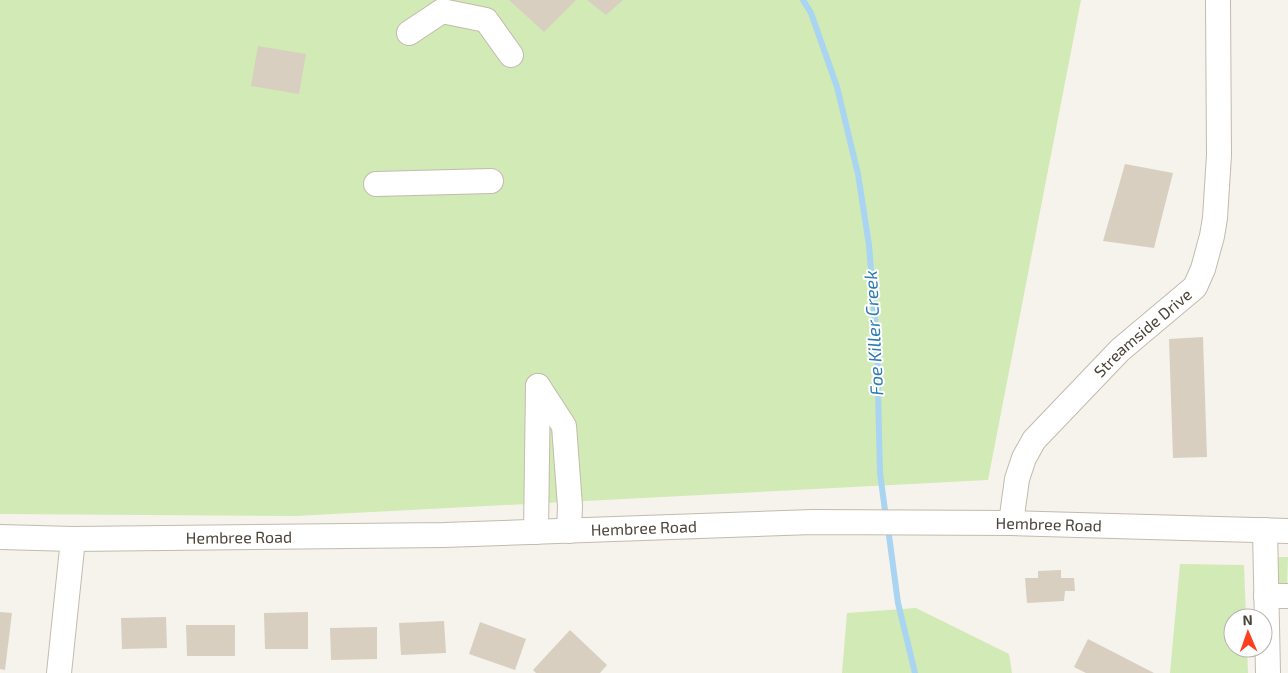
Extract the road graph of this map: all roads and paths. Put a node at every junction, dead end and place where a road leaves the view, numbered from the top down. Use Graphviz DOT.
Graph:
graph roads {
  1 [pos="1218,0"];
  2 [pos="409,32"];
  3 [pos="510,55"];
  4 [pos="492,181"];
  5 [pos="376,184"];
  6 [pos="1011,523"];
  7 [pos="1264,530"];
  8 [pos="569,531"];
  9 [pos="1288,531"];
  10 [pos="536,532"];
  11 [pos="0,537"];
  12 [pos="73,539"];
  13 [pos="1277,596"];
  14 [pos="59,673"];
  15 [pos="1268,673"];
  1 -- 6 [label="street, Streamside Drive"];
  2 -- 3 [label="street"];
  4 -- 5 [label="street"];
  6 -- 7 [label="street, Hembree Road"];
  6 -- 8 [label="street, Hembree Road"];
  7 -- 9 [label="street, Hembree Road"];
  7 -- 13 [label="street"];
  8 -- 10 [label="street, Hembree Road"];
  8 -- 10 [label="street"];
  10 -- 12 [label="street, Hembree Road"];
  11 -- 12 [label="street, Hembree Road"];
  12 -- 14 [label="street"];
  13 -- 15 [label="street"];
}
